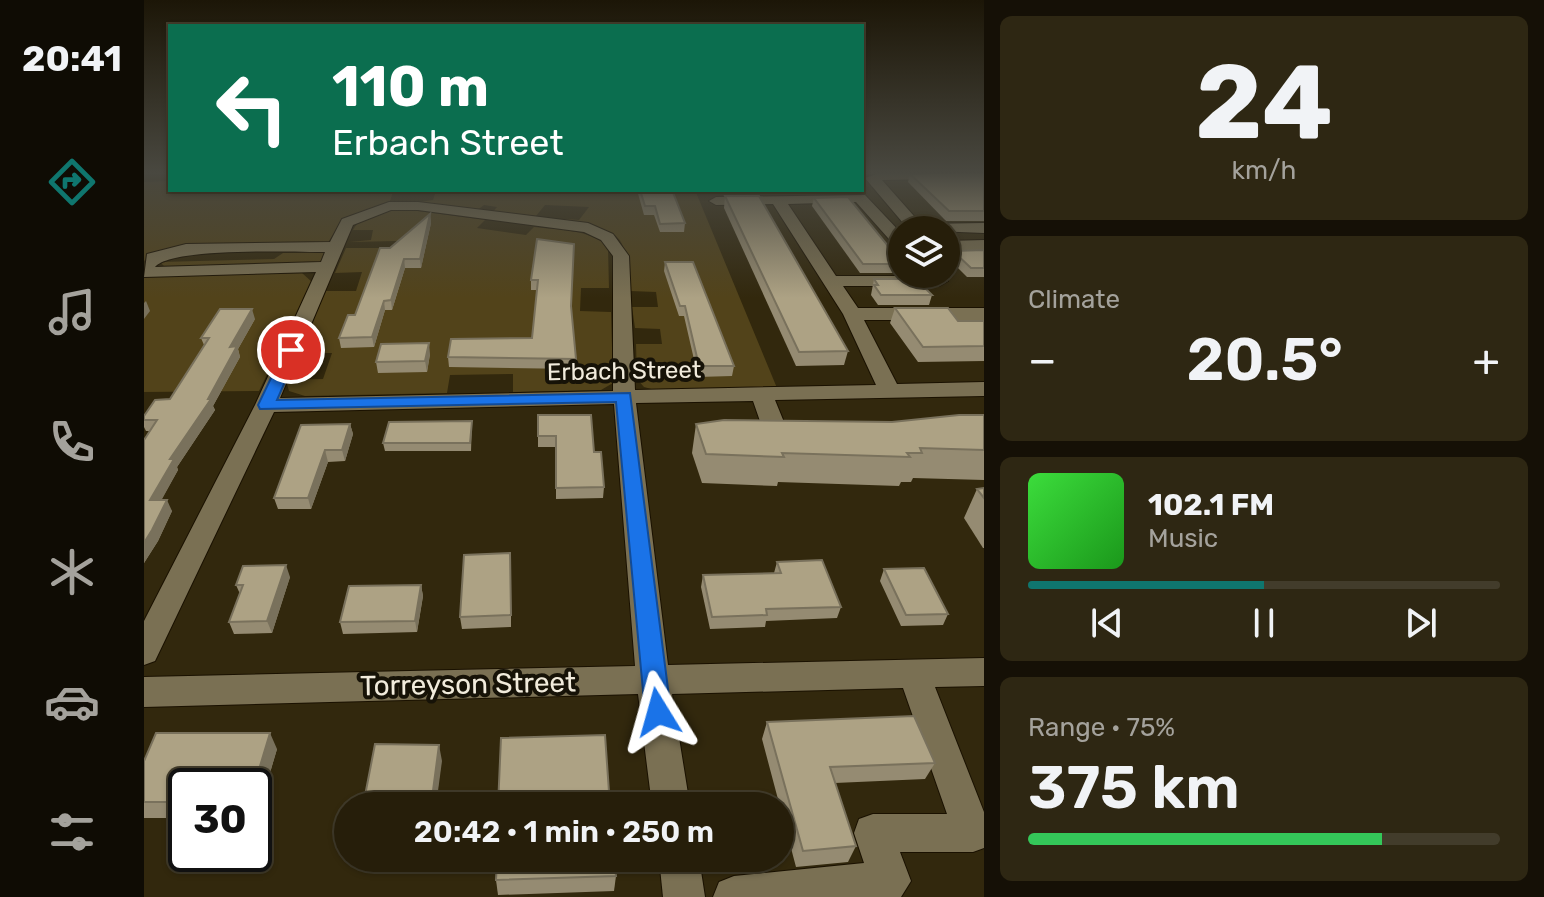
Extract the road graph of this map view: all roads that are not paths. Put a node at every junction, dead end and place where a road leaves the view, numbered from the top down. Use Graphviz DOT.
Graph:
graph roads {
  1 [pos="363,214"];
  2 [pos="479,214"];
  3 [pos="787,214"];
  4 [pos="874,214"];
  5 [pos="904,214"];
  6 [pos="984,228"];
  7 [pos="888,229"];
  8 [pos="984,245"];
  9 [pos="960,246"];
  10 [pos="333,257"];
  11 [pos="144,270"];
  12 [pos="888,279"];
  13 [pos="832,281"];
  14 [pos="948,288"];
  15 [pos="852,314"];
  16 [pos="977,314"];
  17 [pos="984,390"];
  18 [pos="890,392"];
  19 [pos="761,394"];
  20 [pos="624,396"];
  21 [pos="266,405"];
  22 [pos="774,427"];
  23 [pos="144,652"];
  24 [pos="984,672"];
  25 [pos="914,674"];
  26 [pos="653,680"];
  27 [pos="144,692"];
  28 [pos="669,792"];
  29 [pos="681,872"];
  30 [pos="684,897"];
  31 [pos="734,897"];
  1 -- 10 [label="street"];
  2 -- 20 [label="street"];
  3 -- 13 [label="street"];
  4 -- 7 [label="street"];
  5 -- 6 [label="street"];
  8 -- 9 [label="street"];
  10 -- 11 [label="street"];
  10 -- 21 [label="street"];
  12 -- 13 [label="street"];
  13 -- 15 [label="street"];
  14 -- 16 [label="street"];
  15 -- 16 [label="street"];
  15 -- 18 [label="street"];
  17 -- 18 [label="street, Erbach Street"];
  18 -- 19 [label="street, Erbach Street"];
  19 -- 20 [label="street, Erbach Street"];
  19 -- 22 [label="street"];
  20 -- 21 [label="street, Erbach Street"];
  20 -- 26 [label="street"];
  21 -- 23 [label="street"];
  24 -- 25 [label="street, Torreyson Street"];
  25 -- 26 [label="street, Torreyson Street"];
  25 -- 31 [label="street"];
  26 -- 27 [label="street, Torreyson Street"];
  26 -- 28 [label="street"];
  29 -- 30 [label="street"];
}
